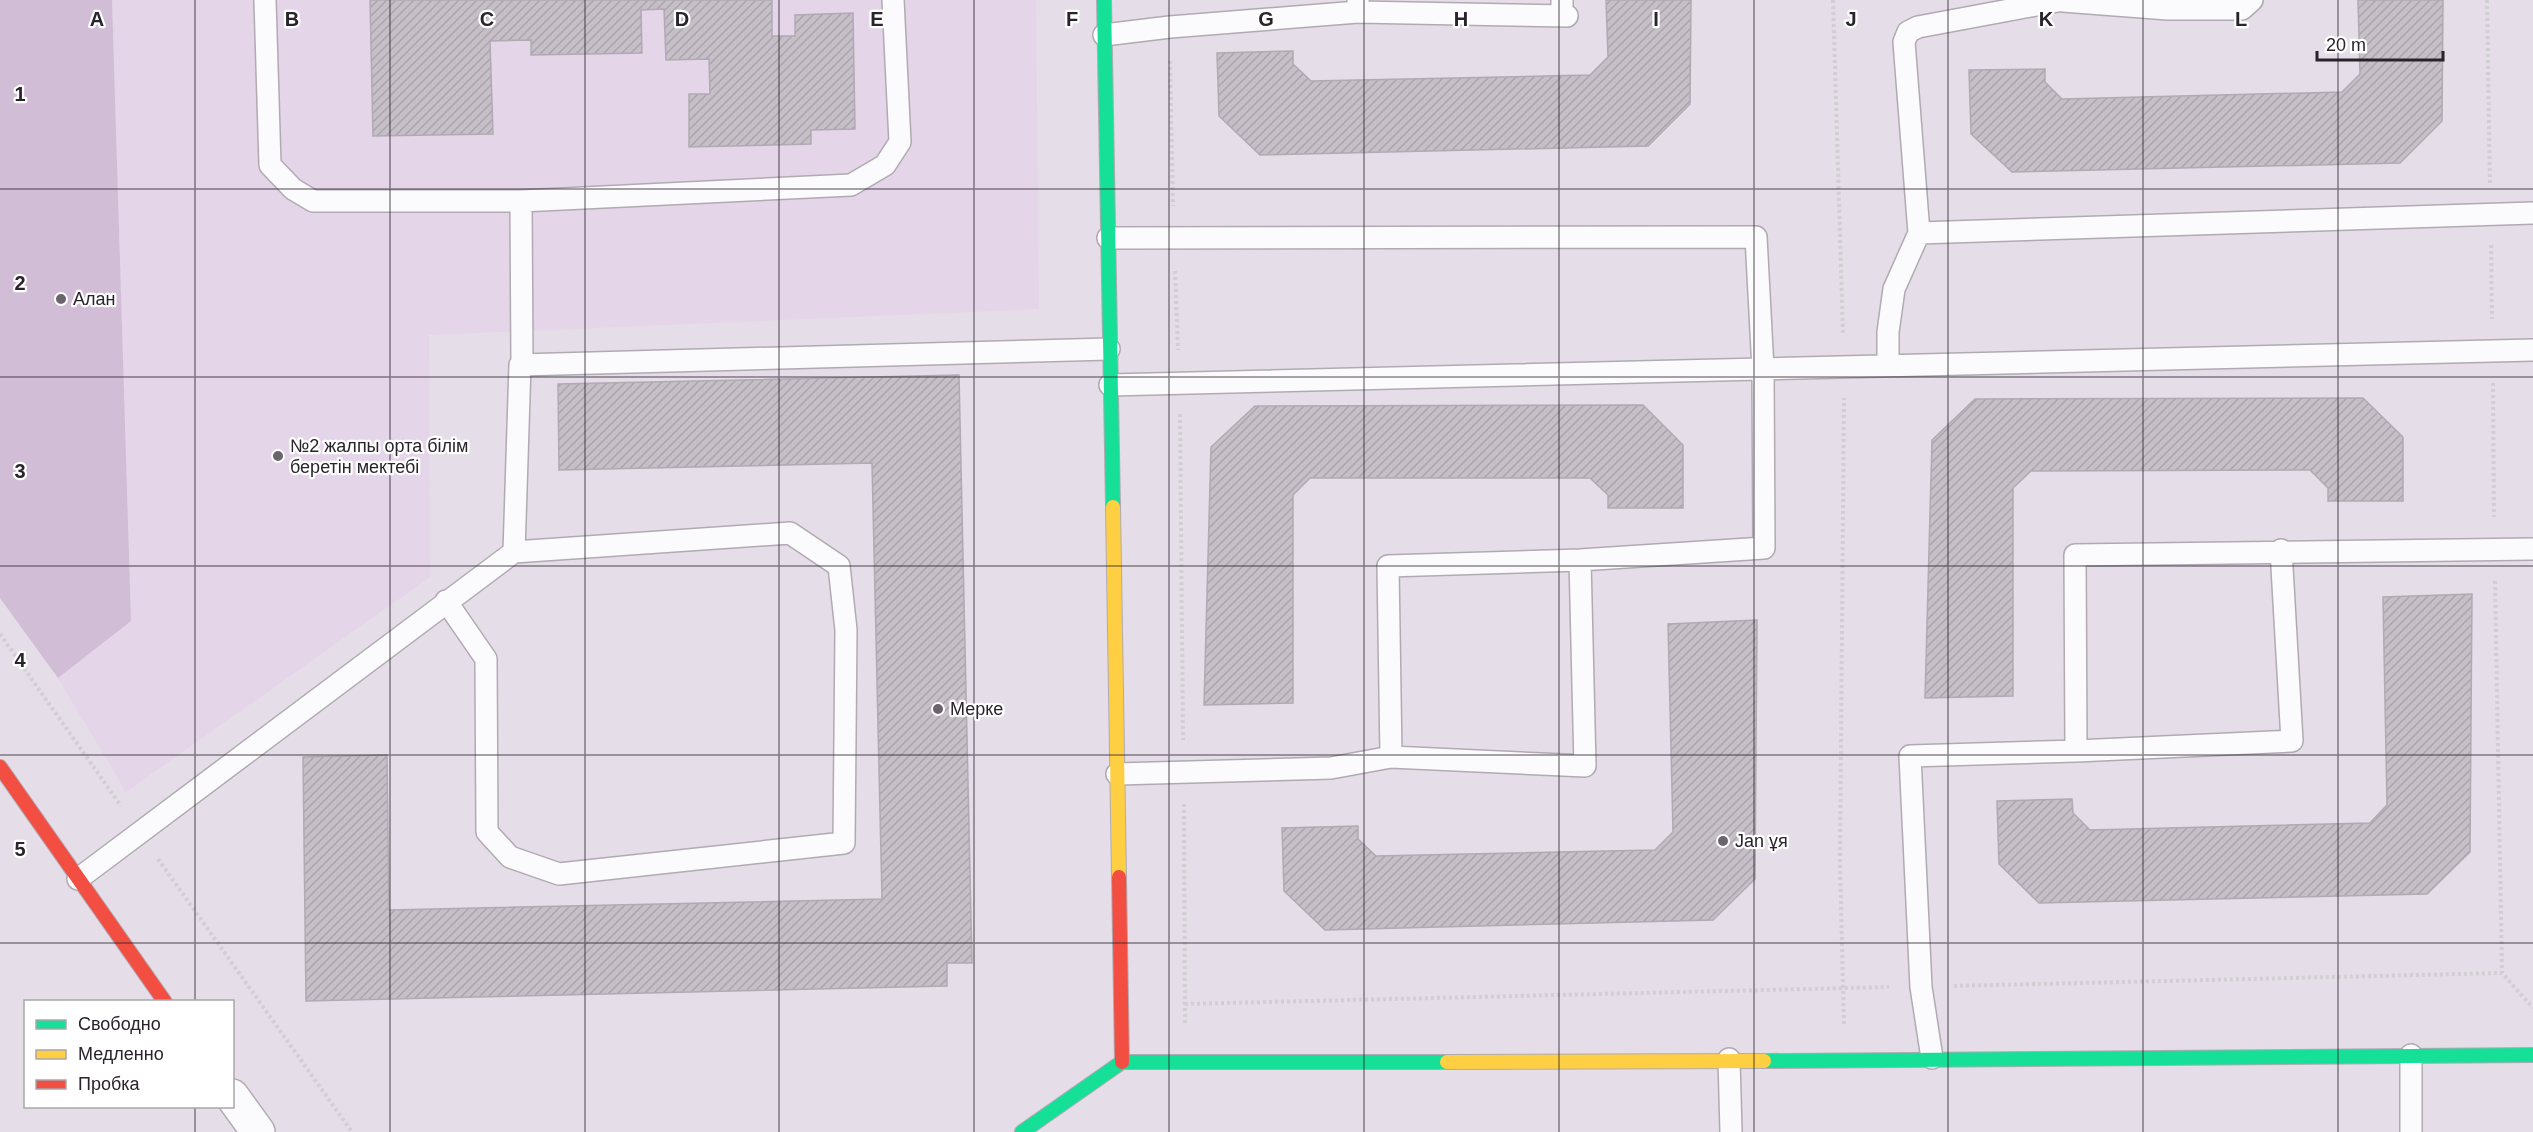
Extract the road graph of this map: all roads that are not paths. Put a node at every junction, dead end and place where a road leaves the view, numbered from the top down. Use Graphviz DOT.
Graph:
graph roads {
  1 [pos="265,0"];
  2 [pos="893,0"];
  3 [pos="1104,0"];
  4 [pos="1562,0"];
  5 [pos="2252,0"];
  6 [pos="2063,1"];
  7 [pos="1358,6"];
  8 [pos="1104,35"];
  9 [pos="521,201"];
  10 [pos="2533,213"];
  11 [pos="1919,233"];
  12 [pos="1108,238"];
  13 [pos="1109,349"];
  14 [pos="2533,350"];
  15 [pos="522,364"];
  16 [pos="1888,366"];
  17 [pos="1763,369"];
  18 [pos="1110,385"];
  19 [pos="2533,549"];
  20 [pos="2281,550"];
  21 [pos="514,552"];
  22 [pos="1580,560"];
  23 [pos="446,602"];
  24 [pos="2076,751"];
  25 [pos="1391,757"];
  26 [pos="0,767"];
  27 [pos="1117,774"];
  28 [pos="78,879"];
  29 [pos="164,1000"];
  30 [pos="2411,1055"];
  31 [pos="2533,1055"];
  32 [pos="1932,1058"];
  33 [pos="1729,1059"];
  34 [pos="1122,1062"];
  35 [pos="234,1099"];
  36 [pos="258,1132"];
  37 [pos="1022,1132"];
  38 [pos="1731,1132"];
  39 [pos="2411,1132"];
  1 -- 9 [label="lane"];
  2 -- 9 [label="lane"];
  3 -- 8 [label="street"];
  4 -- 7 [label="lane"];
  5 -- 6 [label="lane"];
  6 -- 11 [label="lane"];
  7 -- 8 [label="lane"];
  8 -- 12 [label="street"];
  9 -- 15 [label="lane"];
  10 -- 11 [label="lane"];
  11 -- 16 [label="lane"];
  12 -- 13 [label="street"];
  12 -- 17 [label="lane"];
  13 -- 15 [label="lane"];
  13 -- 18 [label="street"];
  14 -- 16 [label="lane"];
  15 -- 21 [label="lane"];
  16 -- 17 [label="lane"];
  17 -- 18 [label="lane"];
  17 -- 22 [label="lane"];
  18 -- 27 [label="street"];
  19 -- 20 [label="lane"];
  20 -- 24 [label="lane"];
  20 -- 24 [label="lane"];
  21 -- 23 [label="lane"];
  21 -- 23 [label="lane"];
  22 -- 25 [label="lane"];
  22 -- 25 [label="lane"];
  23 -- 28 [label="lane"];
  24 -- 32 [label="lane"];
  25 -- 27 [label="lane"];
  26 -- 28 [label="street"];
  27 -- 34 [label="street"];
  28 -- 29 [label="street"];
  30 -- 31 [label="street"];
  30 -- 32 [label="street"];
  30 -- 39 [label="lane"];
  32 -- 33 [label="street"];
  33 -- 34 [label="street"];
  33 -- 38 [label="lane"];
  34 -- 37 [label="street"];
  35 -- 36 [label="street"];
}
